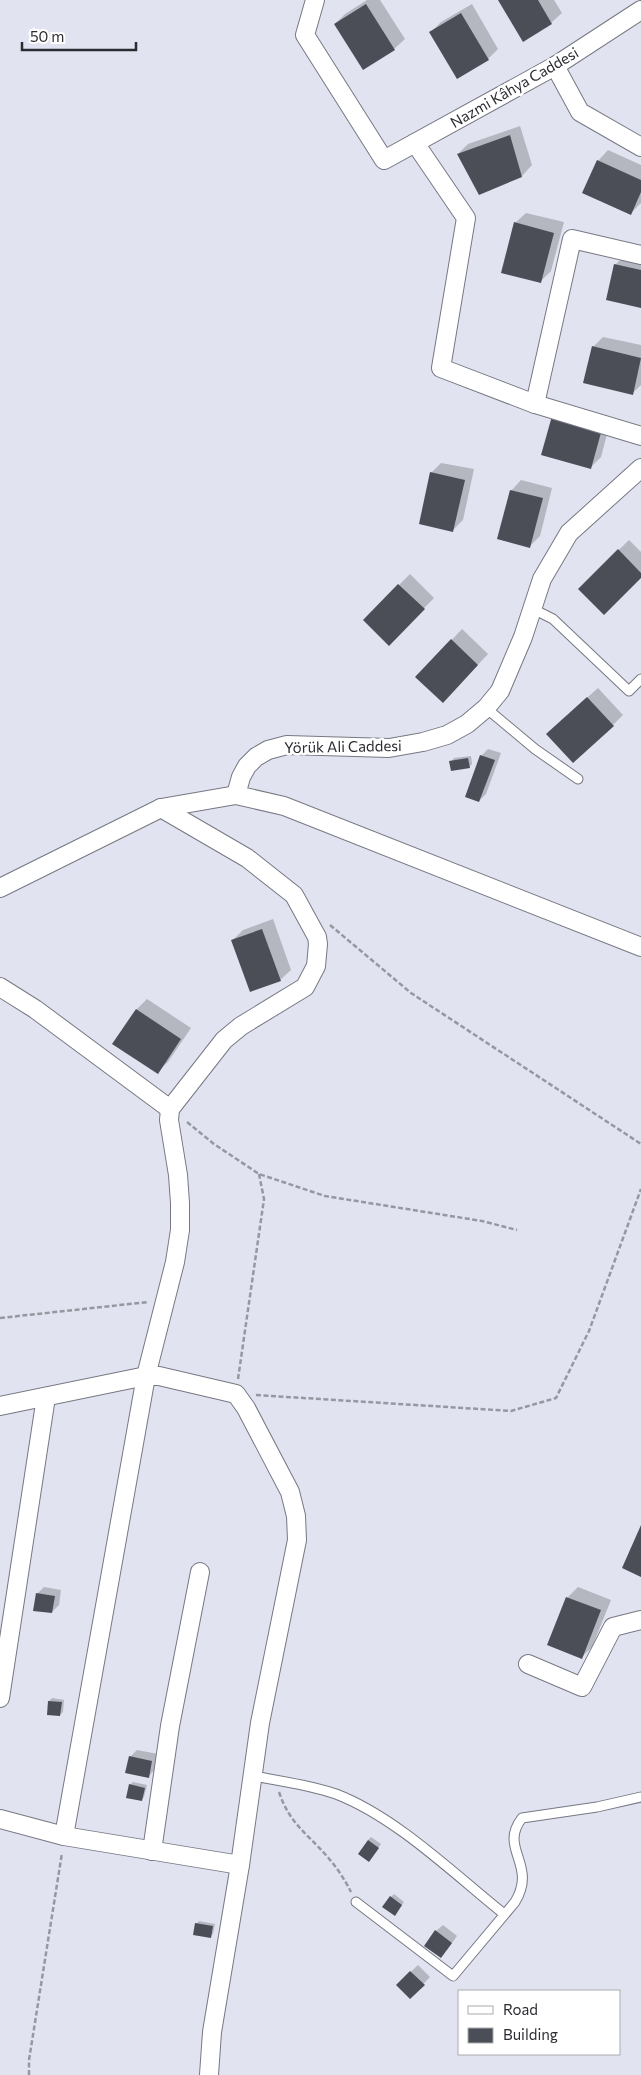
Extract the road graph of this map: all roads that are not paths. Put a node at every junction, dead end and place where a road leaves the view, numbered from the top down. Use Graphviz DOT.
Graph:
graph roads {
  1 [pos="316,0"];
  2 [pos="641,10"];
  3 [pos="555,66"];
  4 [pos="415,143"];
  5 [pos="641,147"];
  6 [pos="641,256"];
  7 [pos="535,404"];
  8 [pos="641,436"];
  9 [pos="641,468"];
  10 [pos="533,609"];
  11 [pos="641,679"];
  12 [pos="486,708"];
  13 [pos="578,779"];
  14 [pos="236,795"];
  15 [pos="161,808"];
  16 [pos="0,888"];
  17 [pos="641,947"];
  18 [pos="0,987"];
  19 [pos="170,1109"];
  20 [pos="146,1376"];
  21 [pos="46,1397"];
  22 [pos="0,1406"];
  23 [pos="200,1572"];
  24 [pos="641,1620"];
  25 [pos="528,1664"];
  26 [pos="0,1698"];
  27 [pos="253,1776"];
  28 [pos="641,1797"];
  29 [pos="0,1819"];
  30 [pos="64,1836"];
  31 [pos="152,1851"];
  32 [pos="240,1865"];
  33 [pos="356,1902"];
  34 [pos="504,1914"];
  35 [pos="209,2075"];
  1 -- 4 [label="street, Nazmi Kâhya Caddesi"];
  2 -- 3 [label="street, Nazmi Kâhya Caddesi"];
  3 -- 4 [label="street, Nazmi Kâhya Caddesi"];
  3 -- 5 [label="street"];
  4 -- 7 [label="street"];
  6 -- 7 [label="street"];
  7 -- 8 [label="street"];
  9 -- 10 [label="street, Yörük Ali Caddesi"];
  10 -- 11 [label="lane"];
  10 -- 12 [label="street, Yörük Ali Caddesi"];
  12 -- 13 [label="lane"];
  12 -- 14 [label="street, Yörük Ali Caddesi"];
  14 -- 15 [label="street"];
  14 -- 17 [label="street"];
  15 -- 16 [label="street"];
  15 -- 19 [label="street"];
  18 -- 19 [label="street"];
  19 -- 20 [label="street"];
  20 -- 21 [label="street"];
  20 -- 27 [label="street"];
  20 -- 30 [label="street"];
  21 -- 22 [label="street"];
  21 -- 26 [label="street"];
  23 -- 31 [label="street"];
  24 -- 25 [label="street"];
  27 -- 32 [label="street"];
  27 -- 34 [label="lane"];
  28 -- 34 [label="lane"];
  29 -- 30 [label="street"];
  30 -- 31 [label="street"];
  31 -- 32 [label="street"];
  32 -- 35 [label="street"];
  33 -- 34 [label="lane"];
}
